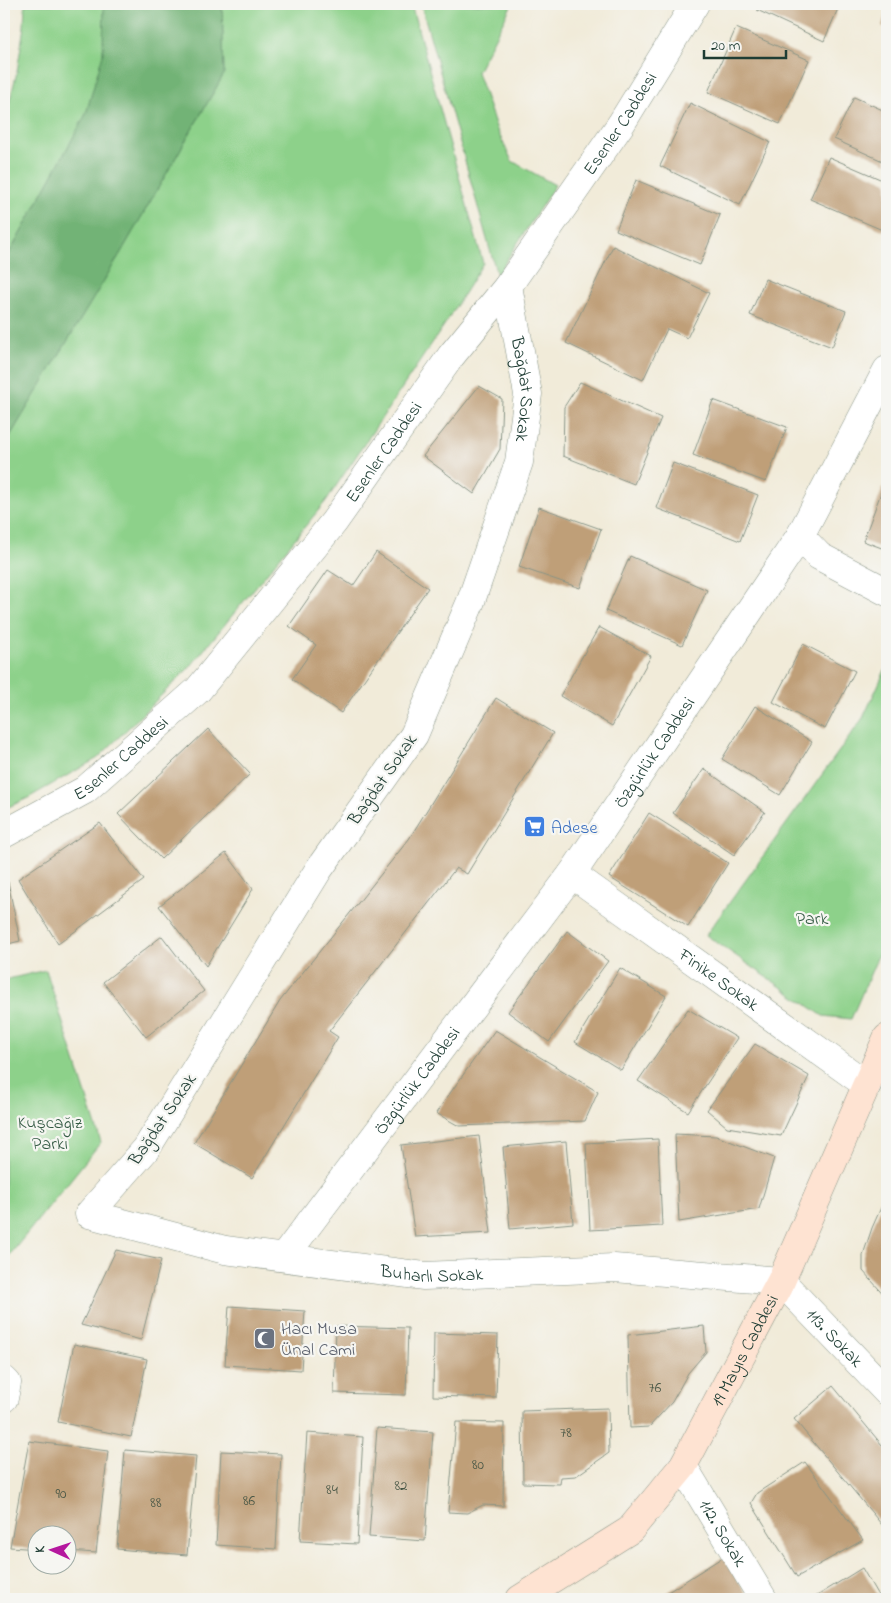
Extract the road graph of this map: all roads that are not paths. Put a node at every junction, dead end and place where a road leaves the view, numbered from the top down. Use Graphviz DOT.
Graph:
graph roads {
  1 [pos="695,4"];
  2 [pos="508,286"];
  3 [pos="887,370"];
  4 [pos="800,536"];
  5 [pos="887,592"];
  6 [pos="4,834"];
  7 [pos="572,874"];
  8 [pos="887,1038"];
  9 [pos="867,1085"];
  10 [pos="89,1214"];
  11 [pos="284,1258"];
  12 [pos="781,1281"];
  13 [pos="4,1380"];
  14 [pos="887,1392"];
  15 [pos="4,1398"];
  16 [pos="683,1466"];
  17 [pos="520,1599"];
  18 [pos="763,1599"];
  1 -- 2 [label="street, Esenler Caddesi"];
  2 -- 6 [label="street, Esenler Caddesi"];
  2 -- 10 [label="street, Bağdat Sokak"];
  3 -- 4 [label="street, Özgürlük Caddesi"];
  4 -- 5 [label="street"];
  4 -- 7 [label="street, Özgürlük Caddesi"];
  7 -- 9 [label="street, Finike Sokak"];
  7 -- 11 [label="street, Özgürlük Caddesi"];
  8 -- 9 [label="main road, 19 Mayıs Caddesi"];
  9 -- 12 [label="main road, 19 Mayıs Caddesi"];
  10 -- 11 [label="street, Buharlı Sokak"];
  11 -- 12 [label="street, Buharlı Sokak"];
  12 -- 14 [label="street, 113. Sokak"];
  12 -- 16 [label="main road, 19 Mayıs Caddesi"];
  13 -- 15 [label="street"];
  16 -- 17 [label="main road, 19 Mayıs Caddesi"];
  16 -- 18 [label="street, 112. Sokak"];
}
